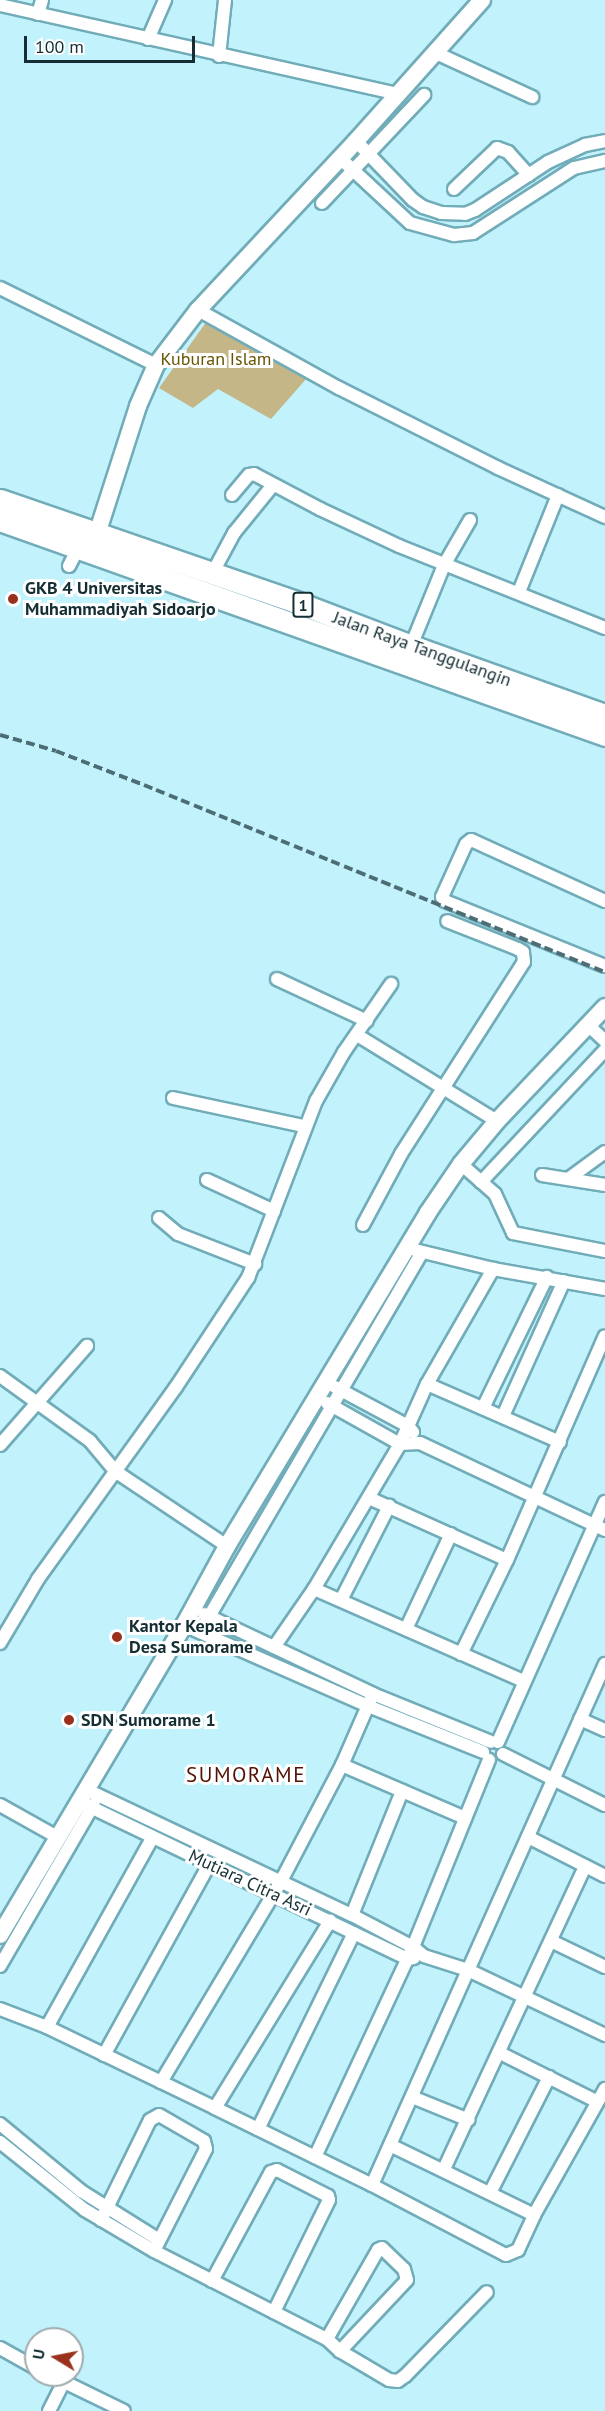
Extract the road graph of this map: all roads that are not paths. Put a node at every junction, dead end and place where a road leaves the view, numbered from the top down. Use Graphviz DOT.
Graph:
graph roads {
  1 [pos="42,0"];
  2 [pos="165,0"];
  3 [pos="225,0"];
  4 [pos="482,0"];
  5 [pos="0,5"];
  6 [pos="38,14"];
  7 [pos="148,39"];
  8 [pos="436,53"];
  9 [pos="219,56"];
  10 [pos="398,94"];
  11 [pos="424,95"];
  12 [pos="532,97"];
  13 [pos="356,141"];
  14 [pos="605,141"];
  15 [pos="370,153"];
  16 [pos="339,157"];
  17 [pos="605,161"];
  18 [pos="353,171"];
  19 [pos="385,171"];
  20 [pos="529,175"];
  21 [pos="369,187"];
  22 [pos="401,188"];
  23 [pos="454,189"];
  24 [pos="496,196"];
  25 [pos="322,203"];
  26 [pos="387,203"];
  27 [pos="506,211"];
  28 [pos="0,288"];
  29 [pos="198,310"];
  30 [pos="156,365"];
  31 [pos="273,485"];
  32 [pos="232,495"];
  33 [pos="558,495"];
  34 [pos="0,500"];
  35 [pos="605,517"];
  36 [pos="0,520"];
  37 [pos="470,520"];
  38 [pos="97,534"];
  39 [pos="444,565"];
  40 [pos="212,574"];
  41 [pos="521,587"];
  42 [pos="605,628"];
  43 [pos="411,646"];
  44 [pos="605,715"];
  45 [pos="605,735"];
  46 [pos="605,901"];
  47 [pos="447,921"];
  48 [pos="605,966"];
  49 [pos="277,979"];
  50 [pos="391,984"];
  51 [pos="605,1007"];
  52 [pos="367,1022"];
  53 [pos="588,1025"];
  54 [pos="357,1035"];
  55 [pos="605,1041"];
  56 [pos="605,1050"];
  57 [pos="441,1088"];
  58 [pos="173,1098"];
  59 [pos="497,1121"];
  60 [pos="304,1126"];
  61 [pos="605,1152"];
  62 [pos="461,1164"];
  63 [pos="542,1175"];
  64 [pos="568,1179"];
  65 [pos="207,1180"];
  66 [pos="480,1182"];
  67 [pos="605,1185"];
  68 [pos="274,1211"];
  69 [pos="159,1218"];
  70 [pos="363,1225"];
  71 [pos="414,1245"];
  72 [pos="605,1251"];
  73 [pos="255,1264"];
  74 [pos="493,1269"];
  75 [pos="547,1277"];
  76 [pos="564,1281"];
  77 [pos="605,1289"];
  78 [pos="605,1336"];
  79 [pos="87,1347"];
  80 [pos="0,1376"];
  81 [pos="326,1382"];
  82 [pos="427,1384"];
  83 [pos="341,1390"];
  84 [pos="38,1402"];
  85 [pos="325,1402"];
  86 [pos="483,1408"];
  87 [pos="503,1416"];
  88 [pos="408,1426"];
  89 [pos="560,1442"];
  90 [pos="420,1443"];
  91 [pos="400,1444"];
  92 [pos="0,1445"];
  93 [pos="114,1471"];
  94 [pos="369,1498"];
  95 [pos="534,1498"];
  96 [pos="605,1502"];
  97 [pos="389,1506"];
  98 [pos="600,1527"];
  99 [pos="451,1534"];
  100 [pos="227,1546"];
  101 [pos="507,1560"];
  102 [pos="314,1589"];
  103 [pos="341,1600"];
  104 [pos="193,1609"];
  105 [pos="210,1617"];
  106 [pos="192,1628"];
  107 [pos="406,1629"];
  108 [pos="0,1643"];
  109 [pos="274,1647"];
  110 [pos="461,1653"];
  111 [pos="605,1664"];
  112 [pos="524,1681"];
  113 [pos="373,1694"];
  114 [pos="368,1706"];
  115 [pos="580,1719"];
  116 [pos="605,1730"];
  117 [pos="493,1750"];
  118 [pos="342,1765"];
  119 [pos="553,1780"];
  120 [pos="402,1791"];
  121 [pos="88,1799"];
  122 [pos="0,1804"];
  123 [pos="605,1805"];
  124 [pos="465,1818"];
  125 [pos="57,1837"];
  126 [pos="528,1837"];
  127 [pos="153,1838"];
  128 [pos="210,1863"];
  129 [pos="585,1866"];
  130 [pos="605,1876"];
  131 [pos="277,1888"];
  132 [pos="352,1915"];
  133 [pos="330,1921"];
  134 [pos="354,1933"];
  135 [pos="0,1935"];
  136 [pos="551,1941"];
  137 [pos="413,1947"];
  138 [pos="424,1956"];
  139 [pos="408,1959"];
  140 [pos="0,1966"];
  141 [pos="605,1967"];
  142 [pos="468,1970"];
  143 [pos="525,1996"];
  144 [pos="0,2009"];
  145 [pos="47,2027"];
  146 [pos="605,2035"];
  147 [pos="500,2053"];
  148 [pos="104,2055"];
  149 [pos="549,2077"];
  150 [pos="161,2082"];
  151 [pos="605,2089"];
  152 [pos="412,2097"];
  153 [pos="596,2101"];
  154 [pos="215,2108"];
  155 [pos="469,2120"];
  156 [pos="0,2124"];
  157 [pos="258,2129"];
  158 [pos="0,2142"];
  159 [pos="390,2145"];
  160 [pos="315,2157"];
  161 [pos="444,2169"];
  162 [pos="372,2185"];
  163 [pos="490,2191"];
  164 [pos="107,2208"];
  165 [pos="534,2215"];
  166 [pos="101,2220"];
  167 [pos="156,2246"];
  168 [pos="212,2281"];
  169 [pos="487,2292"];
  170 [pos="274,2312"];
  171 [pos="327,2339"];
  172 [pos="0,2348"];
  173 [pos="340,2351"];
  174 [pos="24,2361"];
  175 [pos="61,2387"];
  176 [pos="74,2387"];
  177 [pos="49,2411"];
  178 [pos="123,2411"];
  1 -- 6 [label="street"];
  2 -- 7 [label="street"];
  3 -- 9 [label="street"];
  4 -- 8 [label="street"];
  5 -- 6 [label="street"];
  6 -- 7 [label="street"];
  7 -- 9 [label="street"];
  8 -- 10 [label="street"];
  8 -- 12 [label="street"];
  9 -- 10 [label="street"];
  10 -- 13 [label="street"];
  11 -- 15 [label="street"];
  13 -- 15 [label="street"];
  13 -- 16 [label="street"];
  14 -- 20 [label="street"];
  15 -- 18 [label="street"];
  15 -- 19 [label="street"];
  16 -- 18 [label="street"];
  16 -- 29 [label="street"];
  17 -- 27 [label="street"];
  18 -- 21 [label="street"];
  18 -- 25 [label="street"];
  19 -- 21 [label="street"];
  19 -- 22 [label="street"];
  20 -- 23 [label="street"];
  20 -- 24 [label="street"];
  21 -- 26 [label="street"];
  22 -- 24 [label="street"];
  22 -- 26 [label="street"];
  24 -- 27 [label="street"];
  26 -- 27 [label="street"];
  28 -- 30 [label="street"];
  29 -- 30 [label="street"];
  29 -- 33 [label="street"];
  30 -- 38 [label="street"];
  31 -- 32 [label="street"];
  31 -- 39 [label="street"];
  31 -- 40 [label="street"];
  33 -- 35 [label="street"];
  33 -- 41 [label="street"];
  34 -- 38 [label="highway, Jalan Raya Tanggulangin / 1"];
  36 -- 45 [label="highway, Jalan Raya Tanggulangin / 1"];
  37 -- 39 [label="street"];
  38 -- 40 [label="highway, Jalan Raya Tanggulangin / 1"];
  39 -- 42 [label="street"];
  39 -- 43 [label="street"];
  40 -- 43 [label="highway, Jalan Raya Tanggulangin / 1"];
  43 -- 44 [label="highway, Jalan Raya Tanggulangin / 1"];
  46 -- 48 [label="street"];
  47 -- 57 [label="street"];
  49 -- 52 [label="street"];
  50 -- 52 [label="street"];
  51 -- 53 [label="street"];
  52 -- 54 [label="street"];
  53 -- 55 [label="street"];
  53 -- 59 [label="street"];
  54 -- 57 [label="street"];
  54 -- 60 [label="street"];
  56 -- 66 [label="street"];
  57 -- 59 [label="street"];
  57 -- 70 [label="street"];
  58 -- 60 [label="street"];
  59 -- 62 [label="street"];
  60 -- 68 [label="street"];
  61 -- 64 [label="street"];
  62 -- 66 [label="street"];
  62 -- 71 [label="street"];
  63 -- 64 [label="street"];
  64 -- 67 [label="street"];
  65 -- 68 [label="street"];
  66 -- 72 [label="street"];
  68 -- 73 [label="street"];
  69 -- 73 [label="street"];
  71 -- 74 [label="street"];
  71 -- 81 [label="street"];
  71 -- 83 [label="street"];
  73 -- 93 [label="street"];
  74 -- 75 [label="street"];
  74 -- 82 [label="street"];
  75 -- 76 [label="street"];
  75 -- 86 [label="street"];
  76 -- 77 [label="street"];
  76 -- 87 [label="street"];
  78 -- 89 [label="street"];
  79 -- 84 [label="street"];
  80 -- 84 [label="street"];
  81 -- 83 [label="street"];
  81 -- 85 [label="street"];
  82 -- 86 [label="street"];
  82 -- 88 [label="street"];
  83 -- 85 [label="street"];
  83 -- 88 [label="street"];
  84 -- 92 [label="street"];
  84 -- 93 [label="street"];
  85 -- 91 [label="street"];
  85 -- 100 [label="street"];
  85 -- 105 [label="street"];
  86 -- 87 [label="street"];
  87 -- 89 [label="street"];
  88 -- 90 [label="street"];
  88 -- 91 [label="street"];
  89 -- 95 [label="street"];
  90 -- 91 [label="street"];
  90 -- 95 [label="street"];
  91 -- 94 [label="street"];
  93 -- 100 [label="street"];
  93 -- 108 [label="street"];
  94 -- 97 [label="street"];
  94 -- 102 [label="street"];
  95 -- 98 [label="street"];
  95 -- 101 [label="street"];
  96 -- 98 [label="street"];
  97 -- 99 [label="street"];
  97 -- 103 [label="street"];
  98 -- 112 [label="street"];
  99 -- 101 [label="street"];
  99 -- 107 [label="street"];
  100 -- 104 [label="street"];
  101 -- 110 [label="street"];
  102 -- 103 [label="street"];
  102 -- 109 [label="street"];
  103 -- 107 [label="street"];
  104 -- 105 [label="street"];
  104 -- 106 [label="street"];
  105 -- 106 [label="street"];
  105 -- 109 [label="street"];
  106 -- 114 [label="street"];
  106 -- 121 [label="street"];
  107 -- 110 [label="street"];
  109 -- 113 [label="street"];
  110 -- 112 [label="street"];
  111 -- 115 [label="street"];
  112 -- 117 [label="street"];
  113 -- 114 [label="street"];
  113 -- 117 [label="street"];
  114 -- 117 [label="street"];
  114 -- 118 [label="street"];
  115 -- 116 [label="street"];
  115 -- 119 [label="street"];
  117 -- 119 [label="street"];
  117 -- 124 [label="street"];
  118 -- 120 [label="street"];
  118 -- 131 [label="street"];
  119 -- 123 [label="street"];
  119 -- 126 [label="street"];
  120 -- 124 [label="street"];
  120 -- 132 [label="street"];
  121 -- 125 [label="street"];
  121 -- 127 [label="street, Mutiara Citra Asri"];
  121 -- 131 [label="street, Mutiara Citra Asri"];
  121 -- 140 [label="street"];
  122 -- 125 [label="street"];
  124 -- 137 [label="street"];
  125 -- 135 [label="street"];
  126 -- 129 [label="street"];
  126 -- 142 [label="street"];
  127 -- 128 [label="street, Mutiara Citra Asri"];
  127 -- 145 [label="street"];
  128 -- 131 [label="street, Mutiara Citra Asri"];
  128 -- 148 [label="street"];
  129 -- 130 [label="street"];
  129 -- 136 [label="street"];
  131 -- 132 [label="street, Mutiara Citra Asri"];
  131 -- 133 [label="street, Mutiara Citra Asri"];
  131 -- 150 [label="street"];
  132 -- 137 [label="street, Mutiara Citra Asri"];
  133 -- 134 [label="street, Mutiara Citra Asri"];
  133 -- 154 [label="street"];
  134 -- 139 [label="street, Mutiara Citra Asri"];
  134 -- 157 [label="street"];
  136 -- 141 [label="street"];
  136 -- 143 [label="street"];
  137 -- 138 [label="street, Mutiara Citra Asri"];
  137 -- 139 [label="street"];
  138 -- 139 [label="street, Mutiara Citra Asri"];
  138 -- 142 [label="street, Mutiara Citra Asri"];
  139 -- 160 [label="street"];
  142 -- 143 [label="street, Mutiara Citra Asri"];
  142 -- 152 [label="street"];
  143 -- 146 [label="street, Mutiara Citra Asri"];
  143 -- 147 [label="street"];
  144 -- 145 [label="street"];
  145 -- 148 [label="street"];
  147 -- 149 [label="street"];
  147 -- 155 [label="street"];
  148 -- 150 [label="street"];
  149 -- 153 [label="street"];
  149 -- 163 [label="street"];
  150 -- 154 [label="street"];
  151 -- 153 [label="street"];
  152 -- 155 [label="street"];
  152 -- 159 [label="street"];
  153 -- 165 [label="street"];
  154 -- 157 [label="street"];
  155 -- 161 [label="street"];
  156 -- 164 [label="street"];
  157 -- 160 [label="street"];
  158 -- 166 [label="street"];
  159 -- 161 [label="street"];
  159 -- 162 [label="street"];
  160 -- 162 [label="street"];
  161 -- 163 [label="street"];
  162 -- 165 [label="street"];
  163 -- 165 [label="street"];
  164 -- 166 [label="street"];
  164 -- 167 [label="street"];
  164 -- 167 [label="street"];
  166 -- 167 [label="street"];
  167 -- 168 [label="street"];
  168 -- 170 [label="street"];
  168 -- 170 [label="street"];
  169 -- 173 [label="street"];
  170 -- 171 [label="street"];
  171 -- 173 [label="street"];
  171 -- 173 [label="street"];
  172 -- 174 [label="street"];
  175 -- 177 [label="street"];
  176 -- 178 [label="street"];
}
